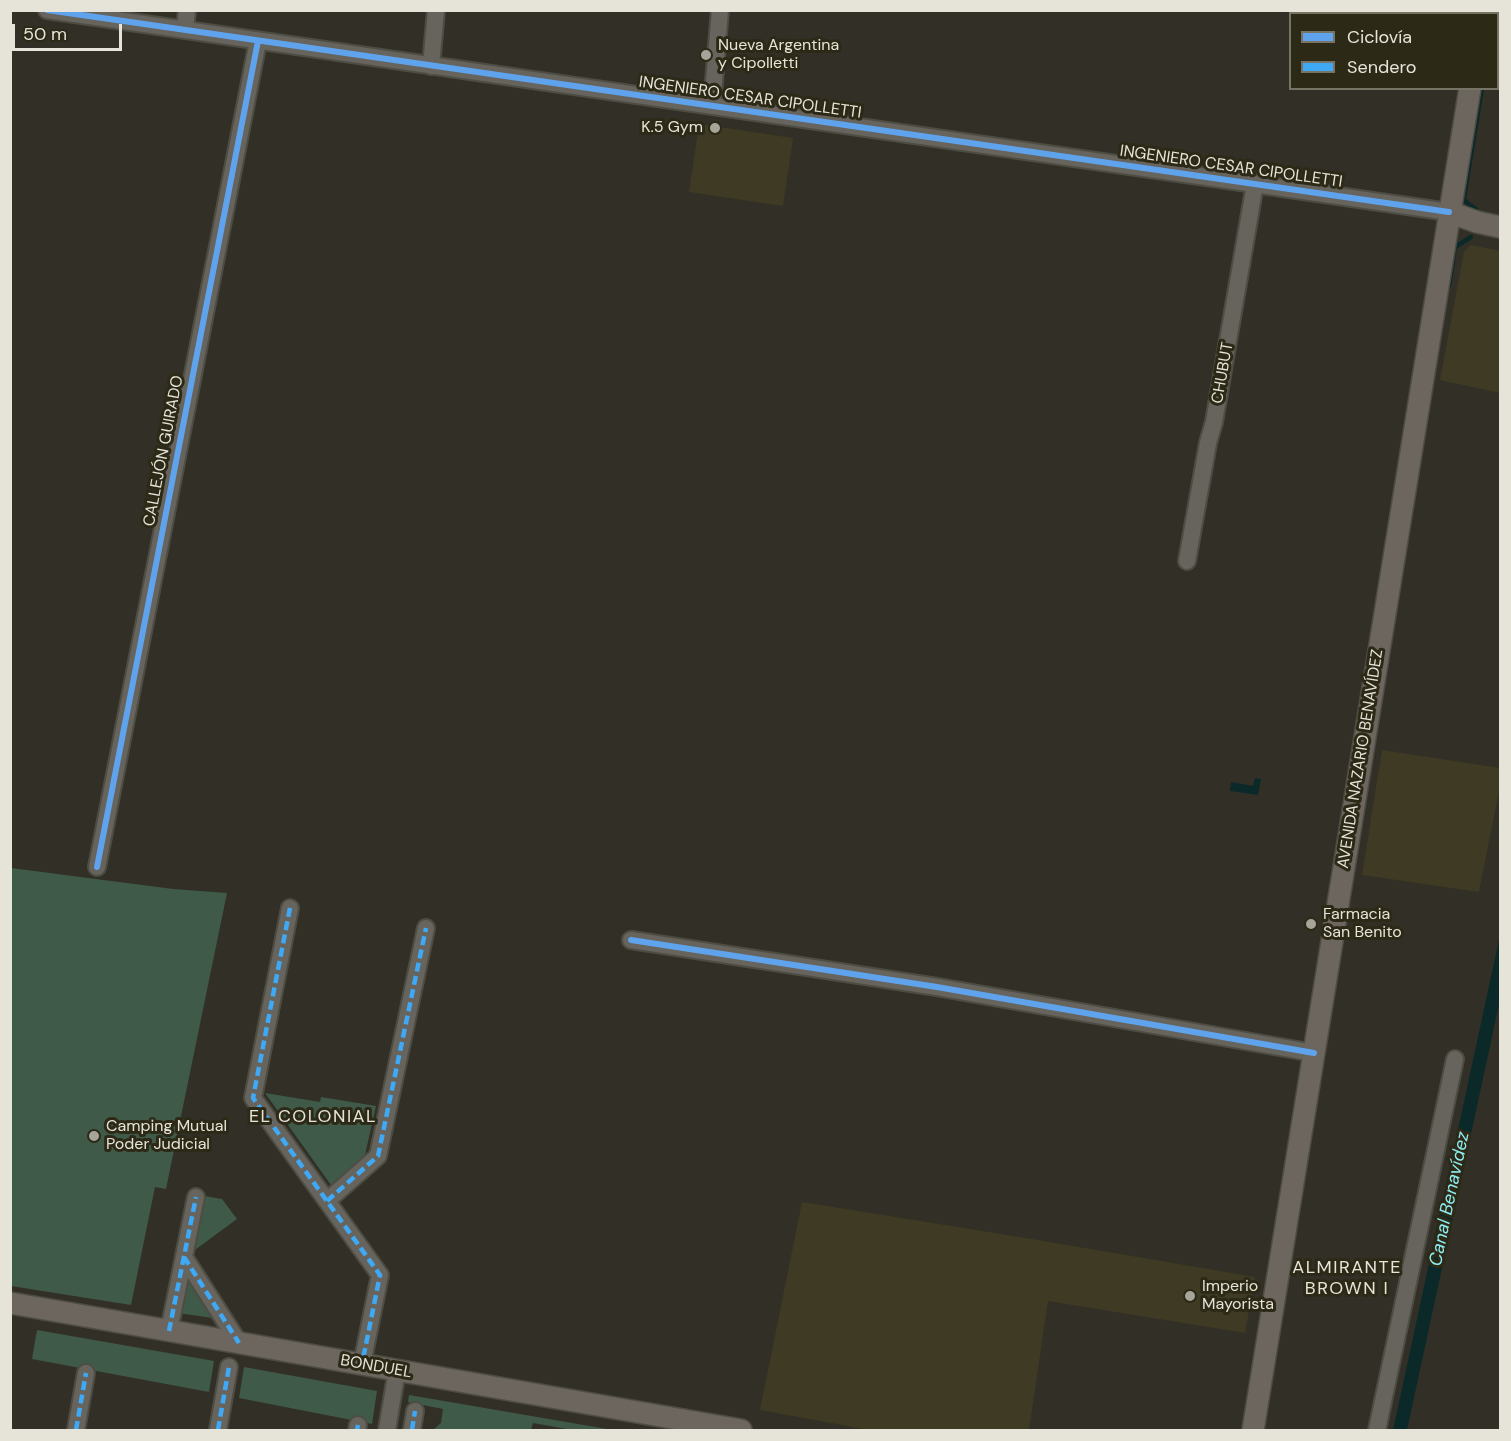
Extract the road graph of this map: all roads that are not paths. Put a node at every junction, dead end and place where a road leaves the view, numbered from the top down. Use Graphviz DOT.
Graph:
graph roads {
  1 [pos="47,10"];
  2 [pos="187,10"];
  3 [pos="436,10"];
  4 [pos="720,10"];
  5 [pos="185,30"];
  6 [pos="258,41"];
  7 [pos="431,66"];
  8 [pos="1470,90"];
  9 [pos="712,106"];
  10 [pos="1255,184"];
  11 [pos="1449,212"];
  12 [pos="1500,227"];
  13 [pos="1187,561"];
  14 [pos="96,867"];
  15 [pos="290,908"];
  16 [pos="426,928"];
  17 [pos="631,940"];
  18 [pos="1314,1053"];
  19 [pos="1455,1059"];
  20 [pos="196,1197"];
  21 [pos="327,1201"];
  22 [pos="184,1257"];
  23 [pos="10,1303"];
  24 [pos="169,1330"];
  25 [pos="239,1343"];
  26 [pos="362,1364"];
  27 [pos="229,1367"];
  28 [pos="397,1370"];
  29 [pos="86,1373"];
  30 [pos="415,1411"];
  31 [pos="76,1431"];
  32 [pos="218,1431"];
  33 [pos="387,1431"];
  34 [pos="412,1431"];
  35 [pos="741,1431"];
  36 [pos="1253,1431"];
  37 [pos="1377,1431"];
  1 -- 5 [label="street, INGENIERO CESAR CIPOLLETTI"];
  2 -- 5 [label="street"];
  3 -- 7 [label="street"];
  4 -- 9 [label="street"];
  5 -- 6 [label="street, INGENIERO CESAR CIPOLLETTI"];
  6 -- 7 [label="street, INGENIERO CESAR CIPOLLETTI"];
  6 -- 14 [label="street, CALLEJÓN GUIRADO"];
  7 -- 9 [label="street, INGENIERO CESAR CIPOLLETTI"];
  8 -- 11 [label="main road, AVENIDA NAZARIO BENAVÍDEZ"];
  9 -- 10 [label="street, INGENIERO CESAR CIPOLLETTI"];
  10 -- 11 [label="street, INGENIERO CESAR CIPOLLETTI"];
  10 -- 13 [label="street, CHUBUT"];
  11 -- 12 [label="main road, INGENIERO CESAR CIPOLLETTI"];
  11 -- 18 [label="main road, AVENIDA NAZARIO BENAVÍDEZ"];
  15 -- 21 [label="street"];
  16 -- 21 [label="street"];
  17 -- 18 [label="street"];
  18 -- 36 [label="main road, AVENIDA NAZARIO BENAVÍDEZ"];
  19 -- 37 [label="street"];
  20 -- 22 [label="street"];
  21 -- 26 [label="street"];
  22 -- 24 [label="street"];
  22 -- 25 [label="street"];
  23 -- 24 [label="main road, BONDUEL"];
  24 -- 25 [label="main road, BONDUEL"];
  25 -- 26 [label="main road, BONDUEL"];
  26 -- 28 [label="main road, BONDUEL"];
  27 -- 32 [label="street"];
  28 -- 33 [label="street"];
  28 -- 35 [label="main road, BONDUEL"];
  29 -- 31 [label="street"];
  30 -- 34 [label="street"];
}
